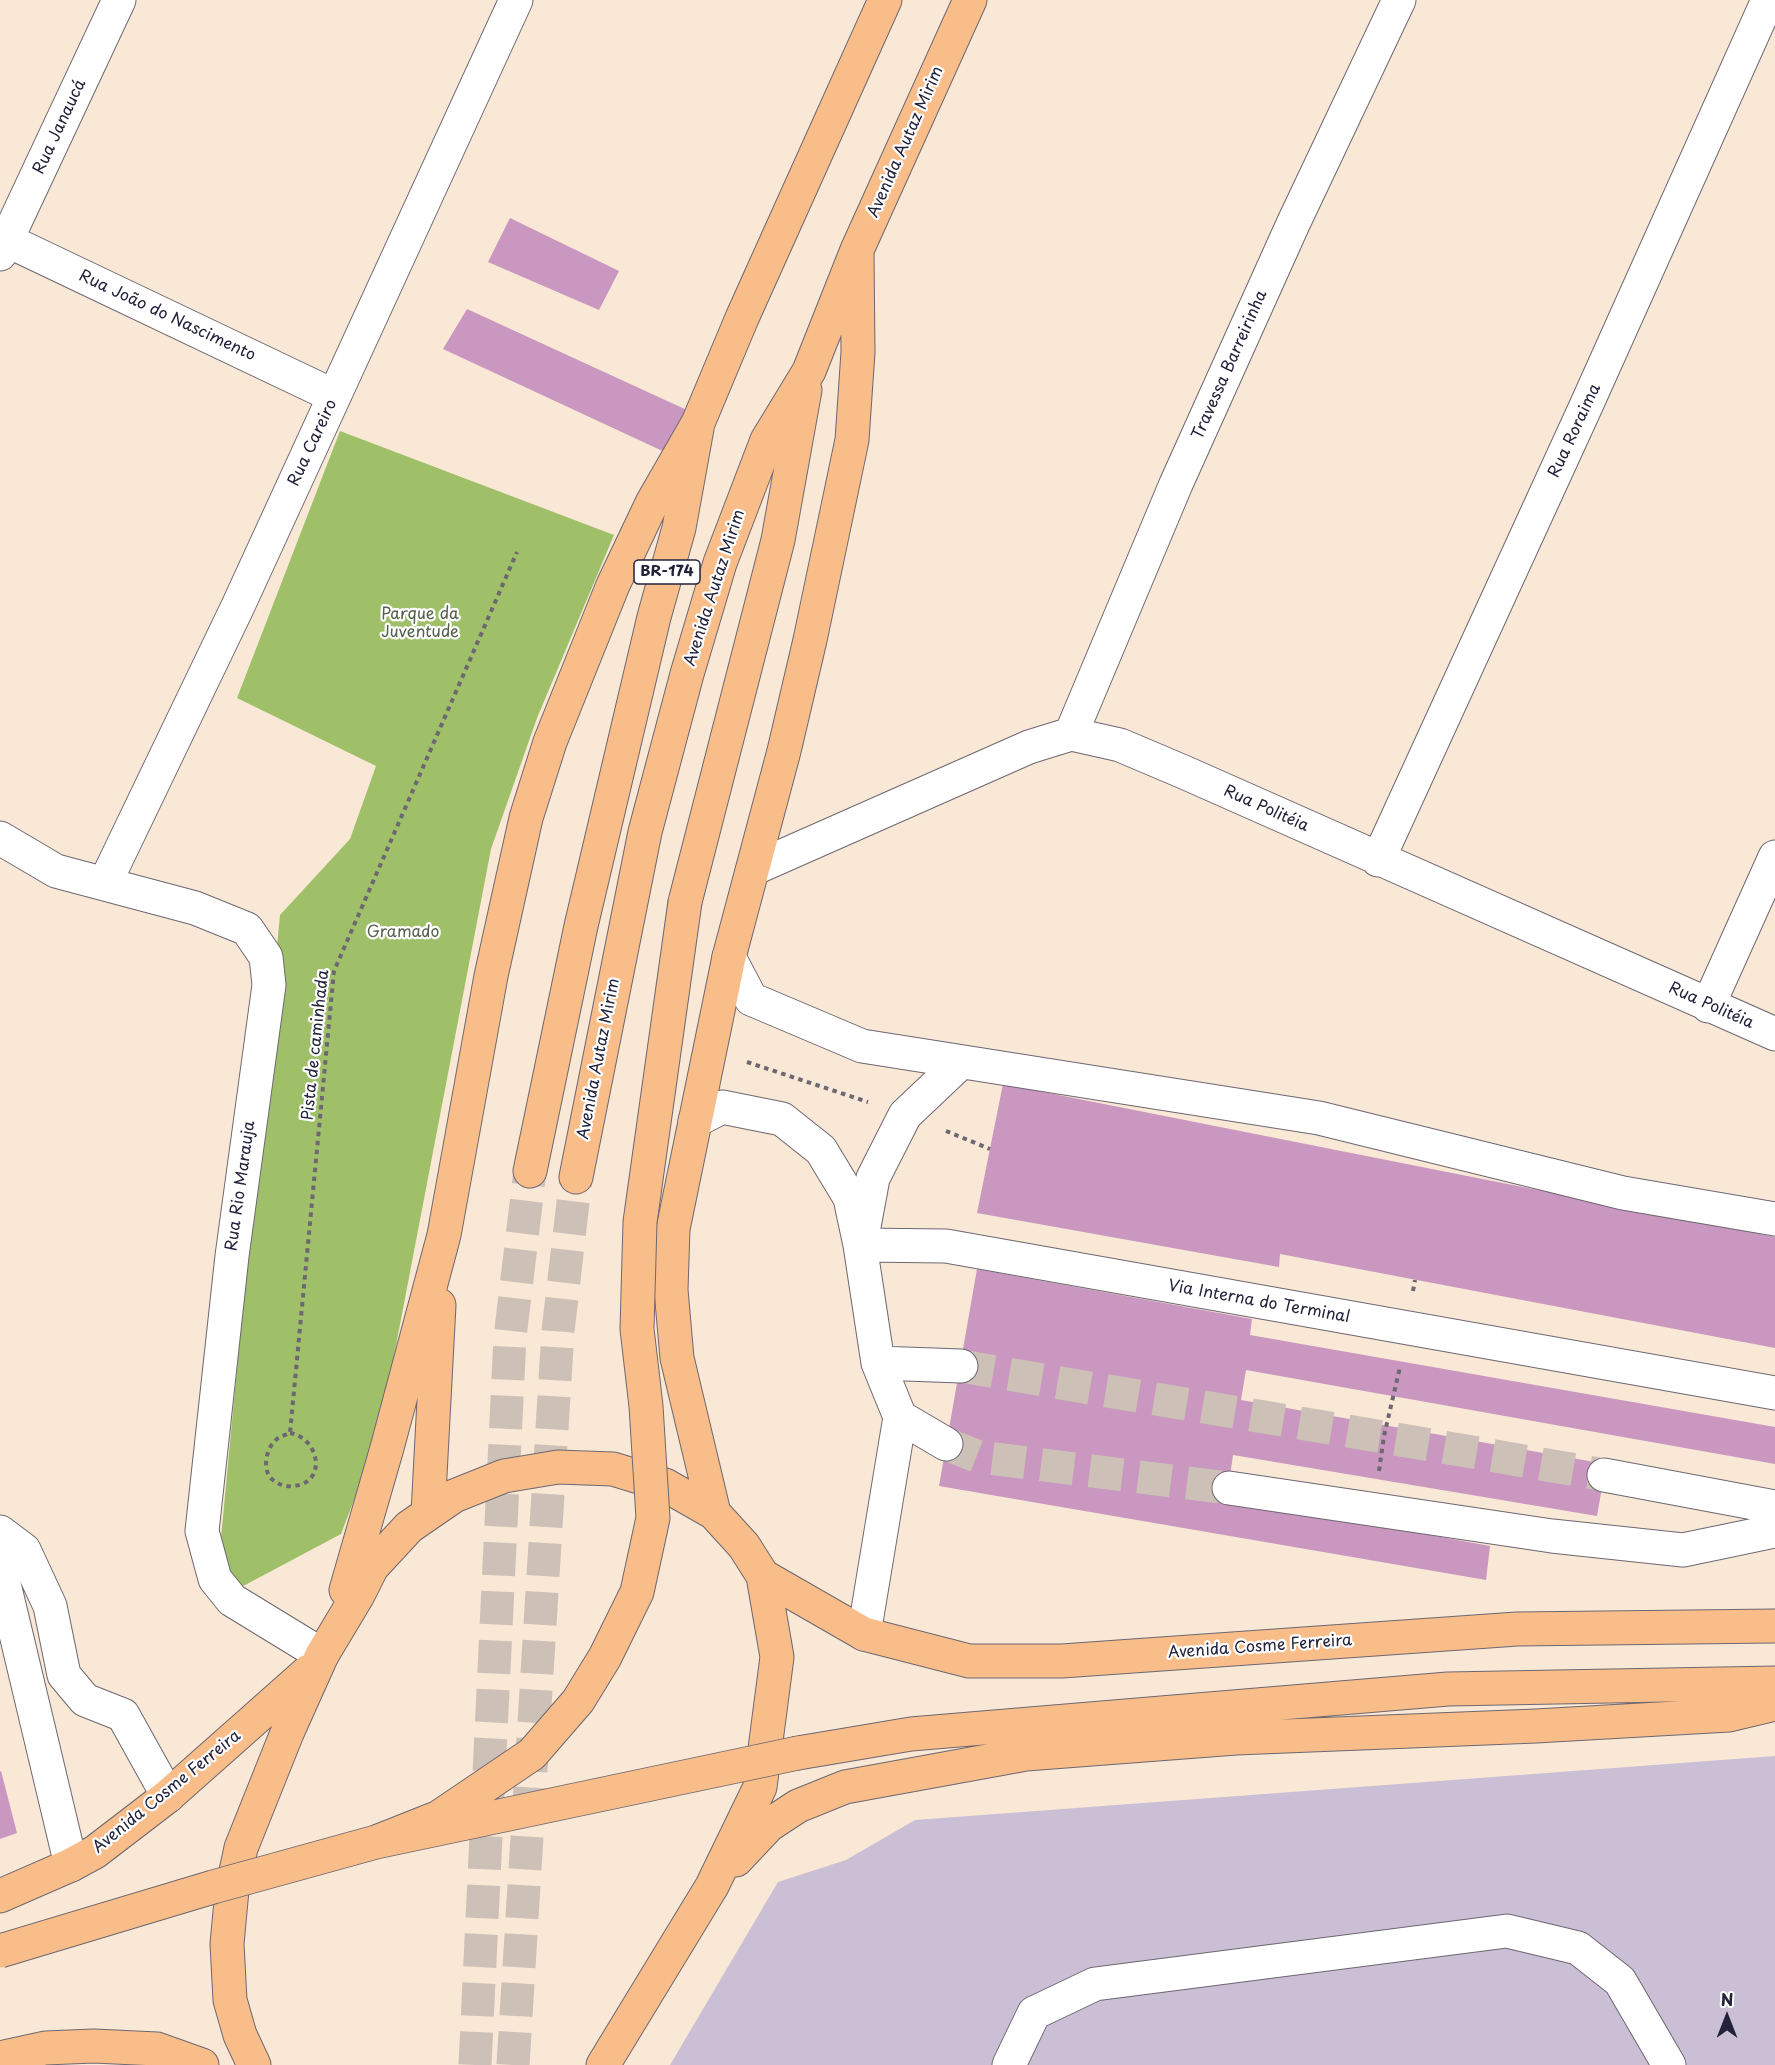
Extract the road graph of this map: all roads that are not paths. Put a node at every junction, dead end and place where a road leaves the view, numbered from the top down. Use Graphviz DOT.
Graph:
graph roads {
  1 [pos="119,0"];
  2 [pos="516,0"];
  3 [pos="885,0"];
  4 [pos="970,0"];
  5 [pos="1399,0"];
  6 [pos="1768,0"];
  7 [pos="2,244"];
  8 [pos="857,250"];
  9 [pos="809,371"];
  10 [pos="334,396"];
  11 [pos="698,423"];
  12 [pos="1071,734"];
  13 [pos="0,838"];
  14 [pos="1775,857"];
  15 [pos="1378,860"];
  16 [pos="753,869"];
  17 [pos="105,883"];
  18 [pos="729,957"];
  19 [pos="1708,1006"];
  20 [pos="1775,1034"];
  21 [pos="961,1062"];
  22 [pos="695,1121"];
  23 [pos="530,1171"];
  24 [pos="576,1177"];
  25 [pos="1775,1219"];
  26 [pos="444,1235"];
  27 [pos="860,1245"];
  28 [pos="878,1363"];
  29 [pos="961,1366"];
  30 [pos="1775,1393"];
  31 [pos="900,1417"];
  32 [pos="946,1444"];
  33 [pos="1604,1475"];
  34 [pos="1229,1488"];
  35 [pos="1775,1508"];
  36 [pos="428,1513"];
  37 [pos="714,1513"];
  38 [pos="1775,1531"];
  39 [pos="0,1533"];
  40 [pos="0,1567"];
  41 [pos="763,1576"];
  42 [pos="1775,1626"];
  43 [pos="864,1634"];
  44 [pos="322,1656"];
  45 [pos="1775,1683"];
  46 [pos="1775,1704"];
  47 [pos="168,1796"];
  48 [pos="376,1842"];
  49 [pos="71,1865"];
  50 [pos="712,1886"];
  51 [pos="0,1896"];
  52 [pos="0,1951"];
  53 [pos="0,2058"];
  54 [pos="202,2065"];
  55 [pos="254,2065"];
  56 [pos="603,2065"];
  57 [pos="1009,2065"];
  58 [pos="1669,2065"];
  1 -- 7 [label="street, Rua Janaucá"];
  2 -- 10 [label="street, Rua Careiro"];
  3 -- 11 [label="main road, BR-174"];
  4 -- 8 [label="main road, Avenida Autaz Mirim / BR-174"];
  5 -- 12 [label="street, Travessa Barreirinha"];
  6 -- 15 [label="street, Rua Roraima"];
  7 -- 10 [label="street, Rua João do Nascimento"];
  8 -- 9 [label="main road, Avenida Autaz Mirim / BR-174"];
  8 -- 16 [label="main road"];
  9 -- 24 [label="main road, Avenida Autaz Mirim / BR-174"];
  9 -- 48 [label="main road, bridge"];
  10 -- 17 [label="street, Rua Careiro"];
  11 -- 23 [label="main road, BR-174"];
  11 -- 26 [label="main road"];
  12 -- 15 [label="street, Rua Politéia"];
  12 -- 16 [label="street, Rua Politéia"];
  13 -- 17 [label="street, Rua Rio Marauja"];
  14 -- 19 [label="street"];
  15 -- 19 [label="street, Rua Politéia"];
  16 -- 18 [label="main road"];
  17 -- 44 [label="street, Rua Rio Marauja"];
  18 -- 21 [label="street"];
  18 -- 22 [label="main road"];
  19 -- 20 [label="street, Rua Politéia"];
  21 -- 25 [label="street"];
  21 -- 27 [label="street"];
  22 -- 27 [label="street"];
  22 -- 37 [label="main road"];
  26 -- 36 [label="main road"];
  26 -- 44 [label="main road"];
  27 -- 28 [label="street"];
  27 -- 30 [label="street, Via Interna do Terminal"];
  28 -- 29 [label="street"];
  28 -- 31 [label="street"];
  31 -- 32 [label="street"];
  31 -- 43 [label="street"];
  33 -- 35 [label="street"];
  34 -- 38 [label="street"];
  36 -- 37 [label="main road"];
  36 -- 44 [label="main road"];
  37 -- 41 [label="main road"];
  39 -- 47 [label="street"];
  40 -- 49 [label="street"];
  41 -- 43 [label="main road, Avenida Cosme Ferreira"];
  41 -- 50 [label="main road"];
  42 -- 43 [label="main road, Avenida Cosme Ferreira"];
  44 -- 47 [label="main road, Avenida Cosme Ferreira"];
  44 -- 55 [label="main road"];
  45 -- 48 [label="main road, bridge"];
  46 -- 50 [label="main road"];
  47 -- 49 [label="main road, Avenida Cosme Ferreira"];
  48 -- 52 [label="main road, bridge"];
  49 -- 51 [label="main road, Avenida Cosme Ferreira"];
  50 -- 56 [label="main road"];
  53 -- 54 [label="main road"];
  57 -- 58 [label="street"];
}
